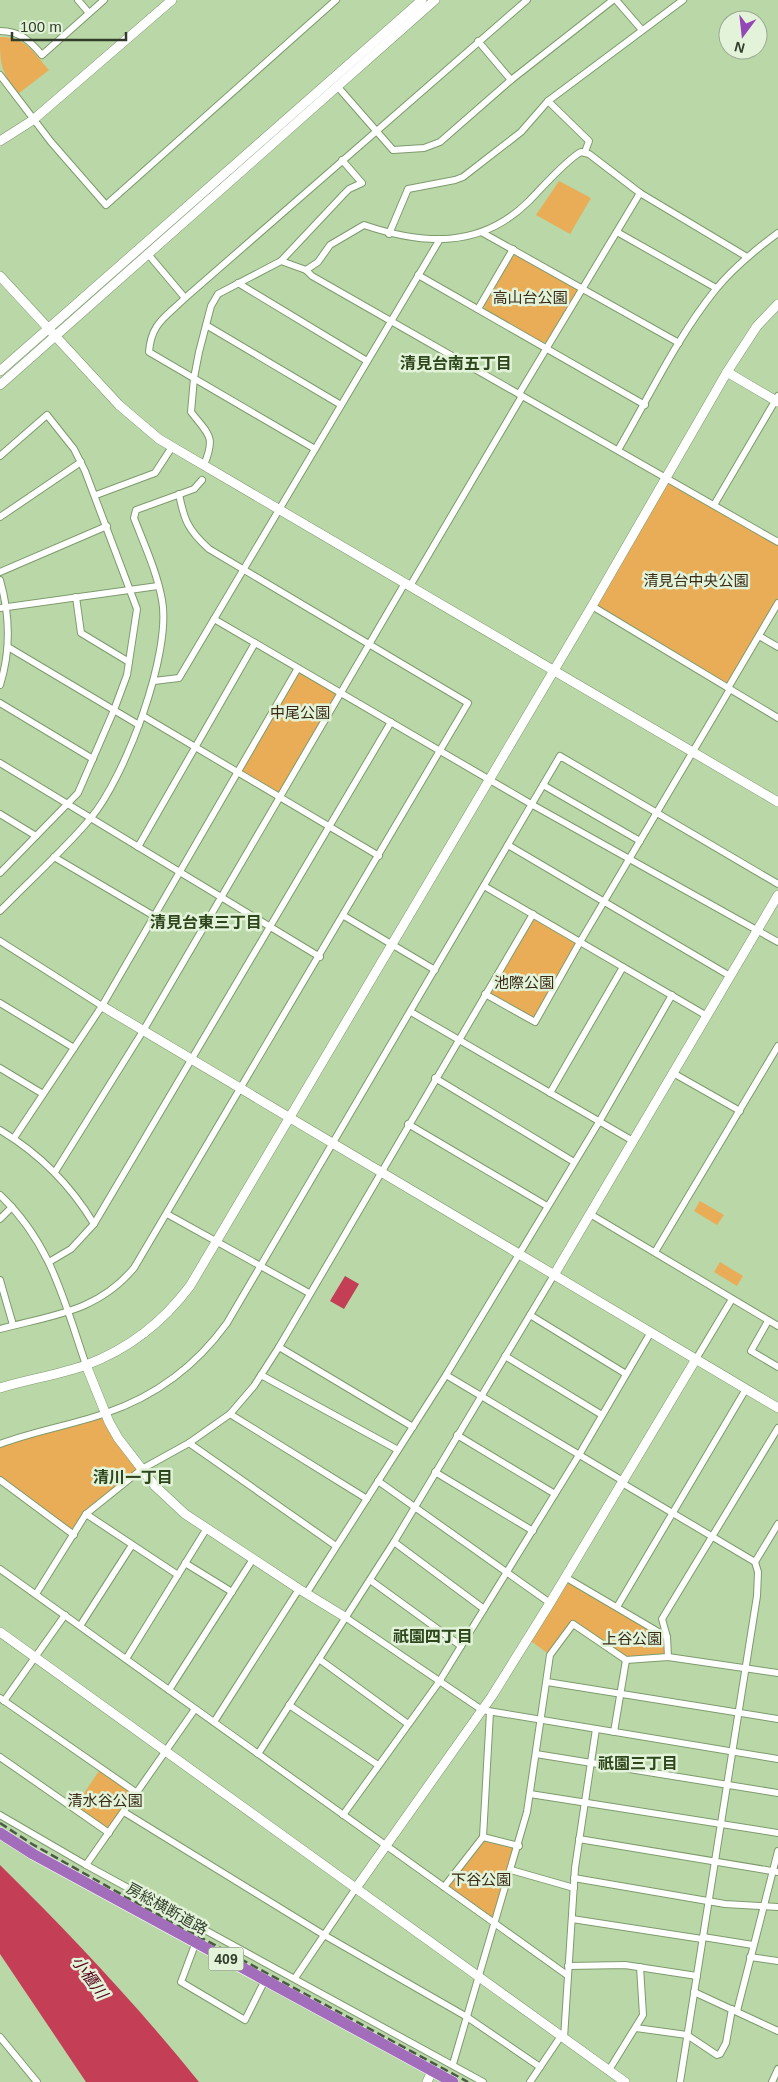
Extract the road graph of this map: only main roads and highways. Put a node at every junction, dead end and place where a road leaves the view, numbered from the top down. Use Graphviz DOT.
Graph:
graph roads {
  1 [pos="0,1833"];
  2 [pos="430,2077"];
  3 [pos="453,2082"];
  1 -- 2 [label="highway, 房総横断道路 / 409"];
  2 -- 3 [label="highway, 房総横断道路 / 409"];
}
